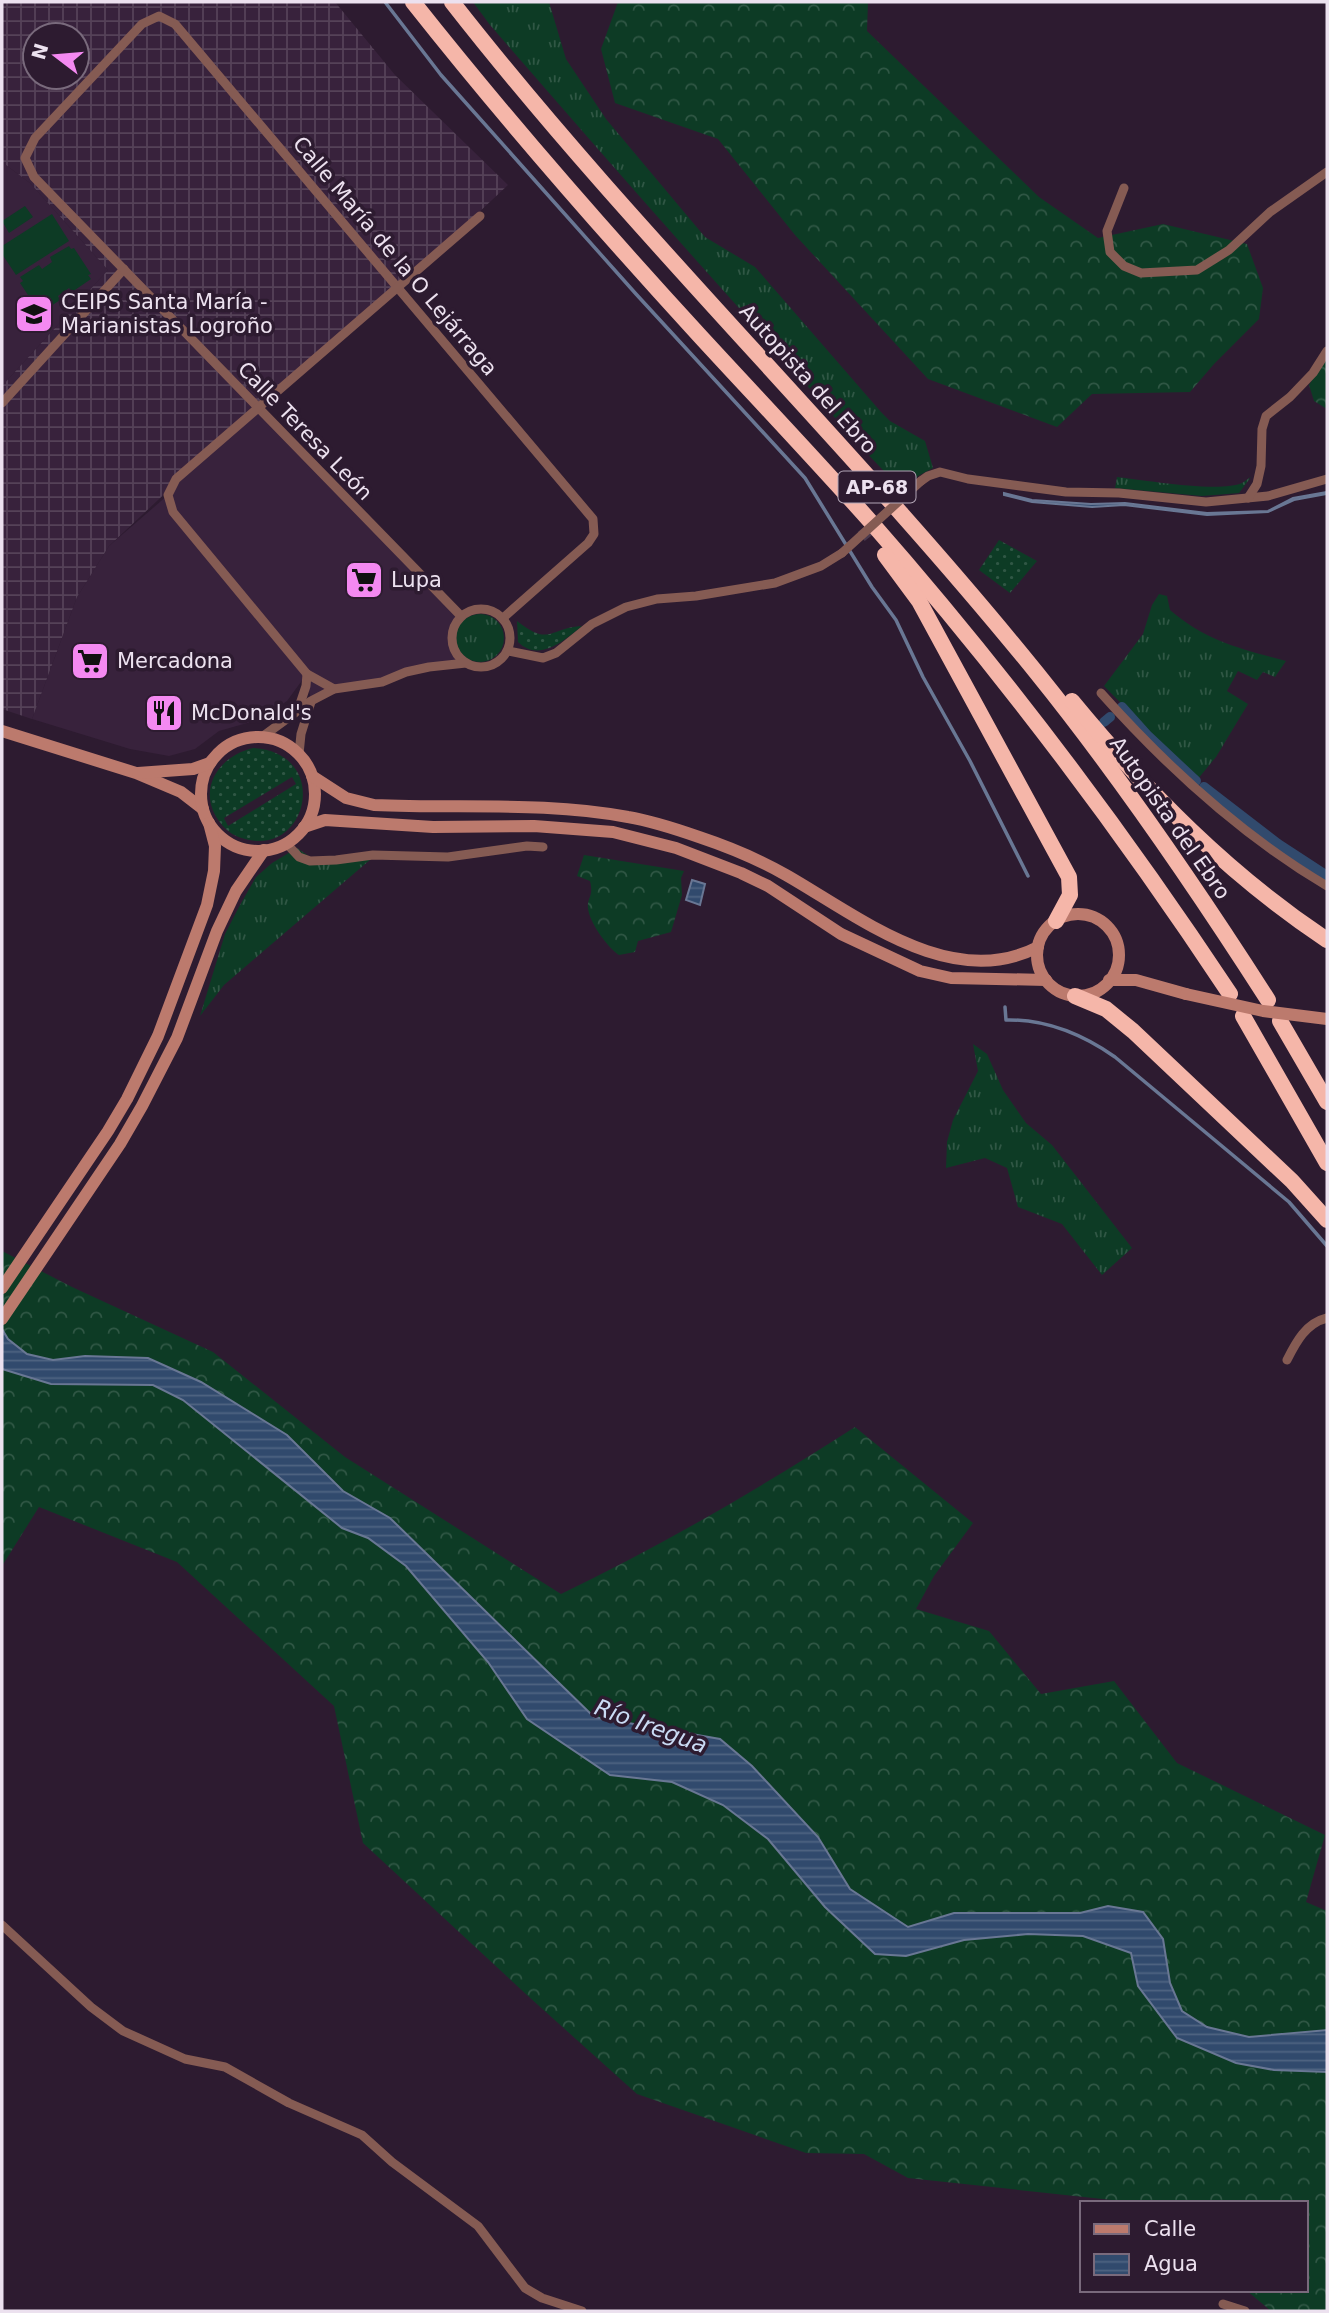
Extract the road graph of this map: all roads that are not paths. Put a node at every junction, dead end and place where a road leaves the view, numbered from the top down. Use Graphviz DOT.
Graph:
graph roads {
  1 [pos="413,2"];
  2 [pos="452,2"];
  3 [pos="159,16"];
  4 [pos="1327,172"];
  5 [pos="1125,188"];
  6 [pos="480,216"];
  7 [pos="124,270"];
  8 [pos="399,288"];
  9 [pos="697,333"];
  10 [pos="1327,351"];
  11 [pos="2,403"];
  12 [pos="257,407"];
  13 [pos="810,413"];
  14 [pos="1327,479"];
  15 [pos="1248,498"];
  16 [pos="461,616"];
  17 [pos="503,618"];
  18 [pos="453,645"];
  19 [pos="508,651"];
  20 [pos="466,663"];
  21 [pos="445,664"];
  22 [pos="307,674"];
  23 [pos="334,689"];
  24 [pos="1101,693"];
  25 [pos="311,701"];
  26 [pos="298,711"];
  27 [pos="2,731"];
  28 [pos="262,737"];
  29 [pos="299,754"];
  30 [pos="210,763"];
  31 [pos="136,773"];
  32 [pos="312,776"];
  33 [pos="203,809"];
  34 [pos="209,822"];
  35 [pos="304,827"];
  36 [pos="286,843"];
  37 [pos="543,847"];
  38 [pos="264,850"];
  39 [pos="1327,886"];
  40 [pos="1056,921"];
  41 [pos="1327,940"];
  42 [pos="1038,947"];
  43 [pos="1118,963"];
  44 [pos="1136,979"];
  45 [pos="1046,980"];
  46 [pos="1109,980"];
  47 [pos="1230,994"];
  48 [pos="1075,996"];
  49 [pos="1268,1000"];
  50 [pos="1243,1016"];
  51 [pos="1327,1019"];
  52 [pos="1280,1021"];
  53 [pos="1327,1102"];
  54 [pos="1327,1163"];
  55 [pos="1327,1220"];
  56 [pos="2,1288"];
  57 [pos="1327,1318"];
  58 [pos="2,1319"];
  59 [pos="1287,1360"];
  60 [pos="2,1925"];
  61 [pos="1223,2304"];
  62 [pos="582,2311"];
  63 [pos="1245,2311"];
  1 -- 9 [label="highway, AP-68"];
  2 -- 13 [label="highway, Autopista del Ebro / AP-68"];
  3 -- 7 [label="street, Calle Teresa León"];
  3 -- 8 [label="street, Calle María de la O Lejárraga"];
  4 -- 5 [label="street"];
  6 -- 8 [label="street"];
  7 -- 11 [label="street"];
  7 -- 12 [label="street, Calle Teresa León"];
  8 -- 12 [label="street"];
  8 -- 17 [label="street, Calle María de la O Lejárraga"];
  9 -- 40 [label="highway"];
  9 -- 47 [label="highway, AP-68"];
  10 -- 15 [label="street"];
  12 -- 16 [label="street, Calle Teresa León"];
  12 -- 22 [label="street"];
  13 -- 41 [label="highway"];
  13 -- 49 [label="highway, Autopista del Ebro / AP-68"];
  14 -- 15 [label="street"];
  15 -- 19 [label="street, bridge"];
  16 -- 17 [label="street"];
  16 -- 18 [label="street"];
  17 -- 19 [label="street"];
  18 -- 20 [label="street"];
  18 -- 21 [label="street"];
  19 -- 20 [label="street"];
  20 -- 21 [label="street"];
  21 -- 23 [label="street"];
  22 -- 23 [label="street"];
  22 -- 26 [label="street"];
  23 -- 25 [label="street"];
  24 -- 39 [label="street"];
  25 -- 26 [label="street"];
  25 -- 29 [label="street"];
  26 -- 28 [label="street"];
  27 -- 31 [label="main road"];
  28 -- 29 [label="main road"];
  28 -- 30 [label="main road"];
  29 -- 32 [label="main road"];
  30 -- 31 [label="main road"];
  30 -- 33 [label="main road"];
  31 -- 33 [label="main road"];
  32 -- 35 [label="main road"];
  32 -- 42 [label="main road"];
  33 -- 34 [label="main road"];
  34 -- 38 [label="main road"];
  34 -- 56 [label="main road"];
  35 -- 36 [label="main road"];
  35 -- 45 [label="main road"];
  36 -- 37 [label="street"];
  36 -- 38 [label="main road"];
  38 -- 58 [label="main road"];
  40 -- 42 [label="main road"];
  40 -- 43 [label="main road"];
  42 -- 45 [label="main road"];
  43 -- 44 [label="main road"];
  43 -- 46 [label="main road"];
  44 -- 46 [label="main road"];
  44 -- 51 [label="main road, bridge"];
  45 -- 48 [label="main road"];
  46 -- 48 [label="main road"];
  48 -- 55 [label="highway"];
  50 -- 54 [label="highway"];
  52 -- 53 [label="highway"];
  57 -- 59 [label="street"];
  60 -- 62 [label="street"];
  61 -- 63 [label="street"];
}
